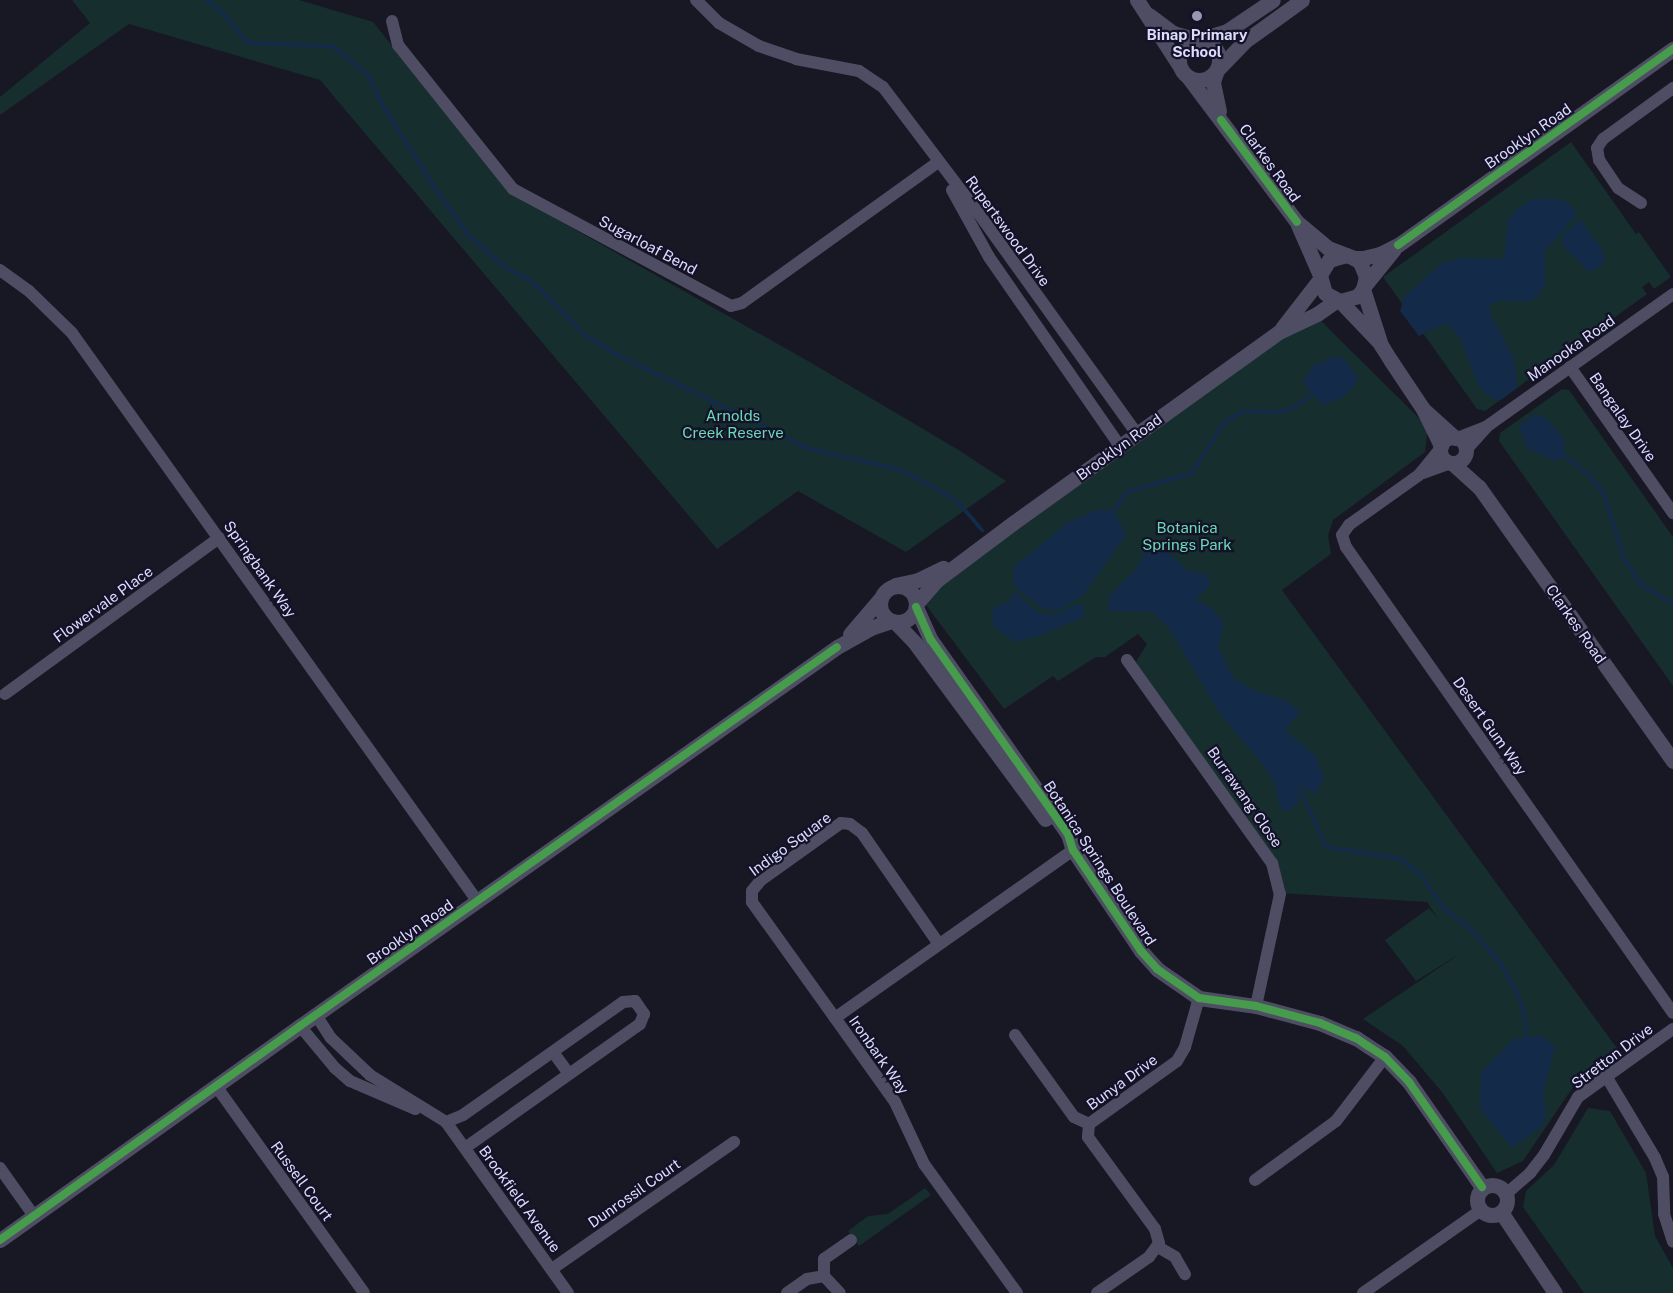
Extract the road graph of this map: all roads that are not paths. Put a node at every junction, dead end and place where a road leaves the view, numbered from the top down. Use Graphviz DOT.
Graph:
graph roads {
  1 [pos="696,0"];
  2 [pos="1137,0"];
  3 [pos="1273,0"];
  4 [pos="1302,0"];
  5 [pos="1149,15"];
  6 [pos="392,21"];
  7 [pos="1198,40"];
  8 [pos="1673,49"];
  9 [pos="1216,70"];
  10 [pos="1184,72"];
  11 [pos="1673,88"];
  12 [pos="1221,120"];
  13 [pos="938,162"];
  14 [pos="1641,203"];
  15 [pos="1297,222"];
  16 [pos="1398,245"];
  17 [pos="1350,256"];
  18 [pos="0,270"];
  19 [pos="1320,277"];
  20 [pos="1364,287"];
  21 [pos="1673,294"];
  22 [pos="1338,301"];
  23 [pos="1052,318"];
  24 [pos="1039,327"];
  25 [pos="1278,332"];
  26 [pos="1381,345"];
  27 [pos="1570,367"];
  28 [pos="1423,409"];
  29 [pos="1137,434"];
  30 [pos="1461,444"];
  31 [pos="1120,446"];
  32 [pos="1441,447"];
  33 [pos="1451,463"];
  34 [pos="1419,475"];
  35 [pos="1479,487"];
  36 [pos="1673,513"];
  37 [pos="219,538"];
  38 [pos="960,561"];
  39 [pos="894,586"];
  40 [pos="879,600"];
  41 [pos="916,605"];
  42 [pos="893,621"];
  43 [pos="837,647"];
  44 [pos="1127,660"];
  45 [pos="5,694"];
  46 [pos="1673,761"];
  47 [pos="1073,850"];
  48 [pos="478,902"];
  49 [pos="939,944"];
  50 [pos="1199,998"];
  51 [pos="1256,1006"];
  52 [pos="1673,1013"];
  53 [pos="316,1014"];
  54 [pos="835,1018"];
  55 [pos="300,1026"];
  56 [pos="1673,1029"];
  57 [pos="1015,1035"];
  58 [pos="553,1052"];
  59 [pos="346,1055"];
  60 [pos="1385,1057"];
  61 [pos="335,1068"];
  62 [pos="569,1074"];
  63 [pos="1606,1076"];
  64 [pos="216,1086"];
  65 [pos="446,1122"];
  66 [pos="1089,1124"];
  67 [pos="734,1142"];
  68 [pos="465,1148"];
  69 [pos="0,1168"];
  70 [pos="1256,1180"];
  71 [pos="1482,1187"];
  72 [pos="1506,1194"];
  73 [pos="1669,1194"];
  74 [pos="1481,1210"];
  75 [pos="1501,1212"];
  76 [pos="34,1216"];
  77 [pos="0,1240"];
  78 [pos="851,1240"];
  79 [pos="1673,1242"];
  80 [pos="1158,1247"];
  81 [pos="552,1269"];
  82 [pos="1185,1274"];
  83 [pos="824,1276"];
  84 [pos="364,1293"];
  85 [pos="568,1293"];
  86 [pos="787,1293"];
  87 [pos="840,1293"];
  88 [pos="1017,1293"];
  89 [pos="1097,1293"];
  90 [pos="1363,1293"];
  91 [pos="1555,1293"];
  1 -- 13 [label="street, Rupertswood Drive"];
  2 -- 5 [label="street, Clarkes Road"];
  3 -- 7 [label="street"];
  4 -- 9 [label="street"];
  5 -- 7 [label="street, Clarkes Road"];
  5 -- 10 [label="street, Clarkes Road"];
  6 -- 13 [label="street, Sugarloaf Bend"];
  7 -- 9 [label="street, Clarkes Road"];
  7 -- 10 [label="street"];
  8 -- 16 [label="street, Brooklyn Road"];
  9 -- 10 [label="street"];
  9 -- 12 [label="street, Clarkes Road"];
  10 -- 12 [label="street, Clarkes Road"];
  11 -- 14 [label="street"];
  12 -- 15 [label="street, Clarkes Road"];
  13 -- 23 [label="street, Rupertswood Drive"];
  13 -- 24 [label="street, Rupertswood Drive"];
  15 -- 17 [label="street, Clarkes Road"];
  15 -- 19 [label="street, Clarkes Road"];
  16 -- 17 [label="street, Brooklyn Road"];
  16 -- 20 [label="street, Brooklyn Road"];
  17 -- 19 [label="street"];
  17 -- 20 [label="street"];
  18 -- 37 [label="street, Springbank Way"];
  19 -- 22 [label="street"];
  19 -- 25 [label="street, Brooklyn Road"];
  20 -- 22 [label="street"];
  20 -- 26 [label="street, Clarkes Road"];
  21 -- 27 [label="street, Manooka Road"];
  22 -- 25 [label="street, Brooklyn Road"];
  22 -- 26 [label="street, Clarkes Road"];
  23 -- 24 [label="street"];
  23 -- 29 [label="street, Rupertswood Drive"];
  24 -- 31 [label="street, Rupertswood Drive"];
  25 -- 29 [label="street, Brooklyn Road"];
  26 -- 28 [label="street, Clarkes Road"];
  27 -- 30 [label="street, Manooka Road"];
  27 -- 36 [label="street, Bangalay Drive"];
  28 -- 30 [label="street, Clarkes Road"];
  28 -- 32 [label="street, Clarkes Road"];
  29 -- 31 [label="street, Brooklyn Road"];
  30 -- 32 [label="street"];
  30 -- 33 [label="street"];
  30 -- 35 [label="street, Clarkes Road"];
  31 -- 38 [label="street, Brooklyn Road"];
  32 -- 33 [label="street"];
  32 -- 34 [label="street, Desert Gum Way"];
  33 -- 34 [label="street, Desert Gum Way"];
  33 -- 35 [label="street, Clarkes Road"];
  34 -- 52 [label="street, Desert Gum Way"];
  35 -- 46 [label="street, Clarkes Road"];
  37 -- 45 [label="street, Flowervale Place"];
  37 -- 48 [label="street, Springbank Way"];
  38 -- 39 [label="street, Brooklyn Road"];
  38 -- 41 [label="street, Brooklyn Road"];
  39 -- 40 [label="street"];
  39 -- 41 [label="street"];
  40 -- 42 [label="street"];
  40 -- 43 [label="street, Brooklyn Road"];
  41 -- 42 [label="street"];
  41 -- 47 [label="street, Botanica Springs Boulevard"];
  42 -- 43 [label="street, Brooklyn Road"];
  42 -- 47 [label="street, Botanica Springs Boulevard"];
  43 -- 48 [label="street, Brooklyn Road"];
  44 -- 51 [label="street, Burrawang Close"];
  47 -- 49 [label="street, Ironbark Way"];
  47 -- 50 [label="street, Botanica Springs Boulevard"];
  48 -- 53 [label="street, Brooklyn Road"];
  49 -- 54 [label="street, Ironbark Way"];
  49 -- 54 [label="street, Indigo Square"];
  50 -- 51 [label="street, Botanica Springs Boulevard"];
  50 -- 66 [label="street, Bunya Drive"];
  51 -- 60 [label="street, Botanica Springs Boulevard"];
  53 -- 55 [label="street, Brooklyn Road"];
  53 -- 59 [label="street, Brookfield Avenue"];
  54 -- 88 [label="street, Ironbark Way"];
  55 -- 61 [label="street"];
  55 -- 64 [label="street, Brooklyn Road"];
  56 -- 63 [label="street, Stretton Drive"];
  57 -- 66 [label="street"];
  58 -- 62 [label="street"];
  58 -- 62 [label="street"];
  58 -- 65 [label="street"];
  59 -- 61 [label="street"];
  59 -- 65 [label="street, Brookfield Avenue"];
  60 -- 70 [label="street"];
  60 -- 71 [label="street, Botanica Springs Boulevard"];
  61 -- 65 [label="street"];
  62 -- 68 [label="street"];
  63 -- 72 [label="street, Stretton Drive"];
  63 -- 73 [label="street"];
  64 -- 76 [label="street, Brooklyn Road"];
  64 -- 84 [label="street, Russell Court"];
  65 -- 68 [label="street, Brookfield Avenue"];
  66 -- 80 [label="street, Bunya Drive"];
  67 -- 81 [label="street, Dunrossil Court"];
  68 -- 81 [label="street, Brookfield Avenue"];
  69 -- 76 [label="street"];
  71 -- 72 [label="street"];
  71 -- 74 [label="street"];
  72 -- 75 [label="street"];
  73 -- 79 [label="street"];
  74 -- 75 [label="street"];
  74 -- 90 [label="street"];
  75 -- 91 [label="street"];
  76 -- 77 [label="street, Brooklyn Road"];
  78 -- 83 [label="street"];
  80 -- 82 [label="street"];
  80 -- 89 [label="street"];
  81 -- 85 [label="street, Brookfield Avenue"];
  83 -- 86 [label="street"];
  83 -- 87 [label="street"];
}
